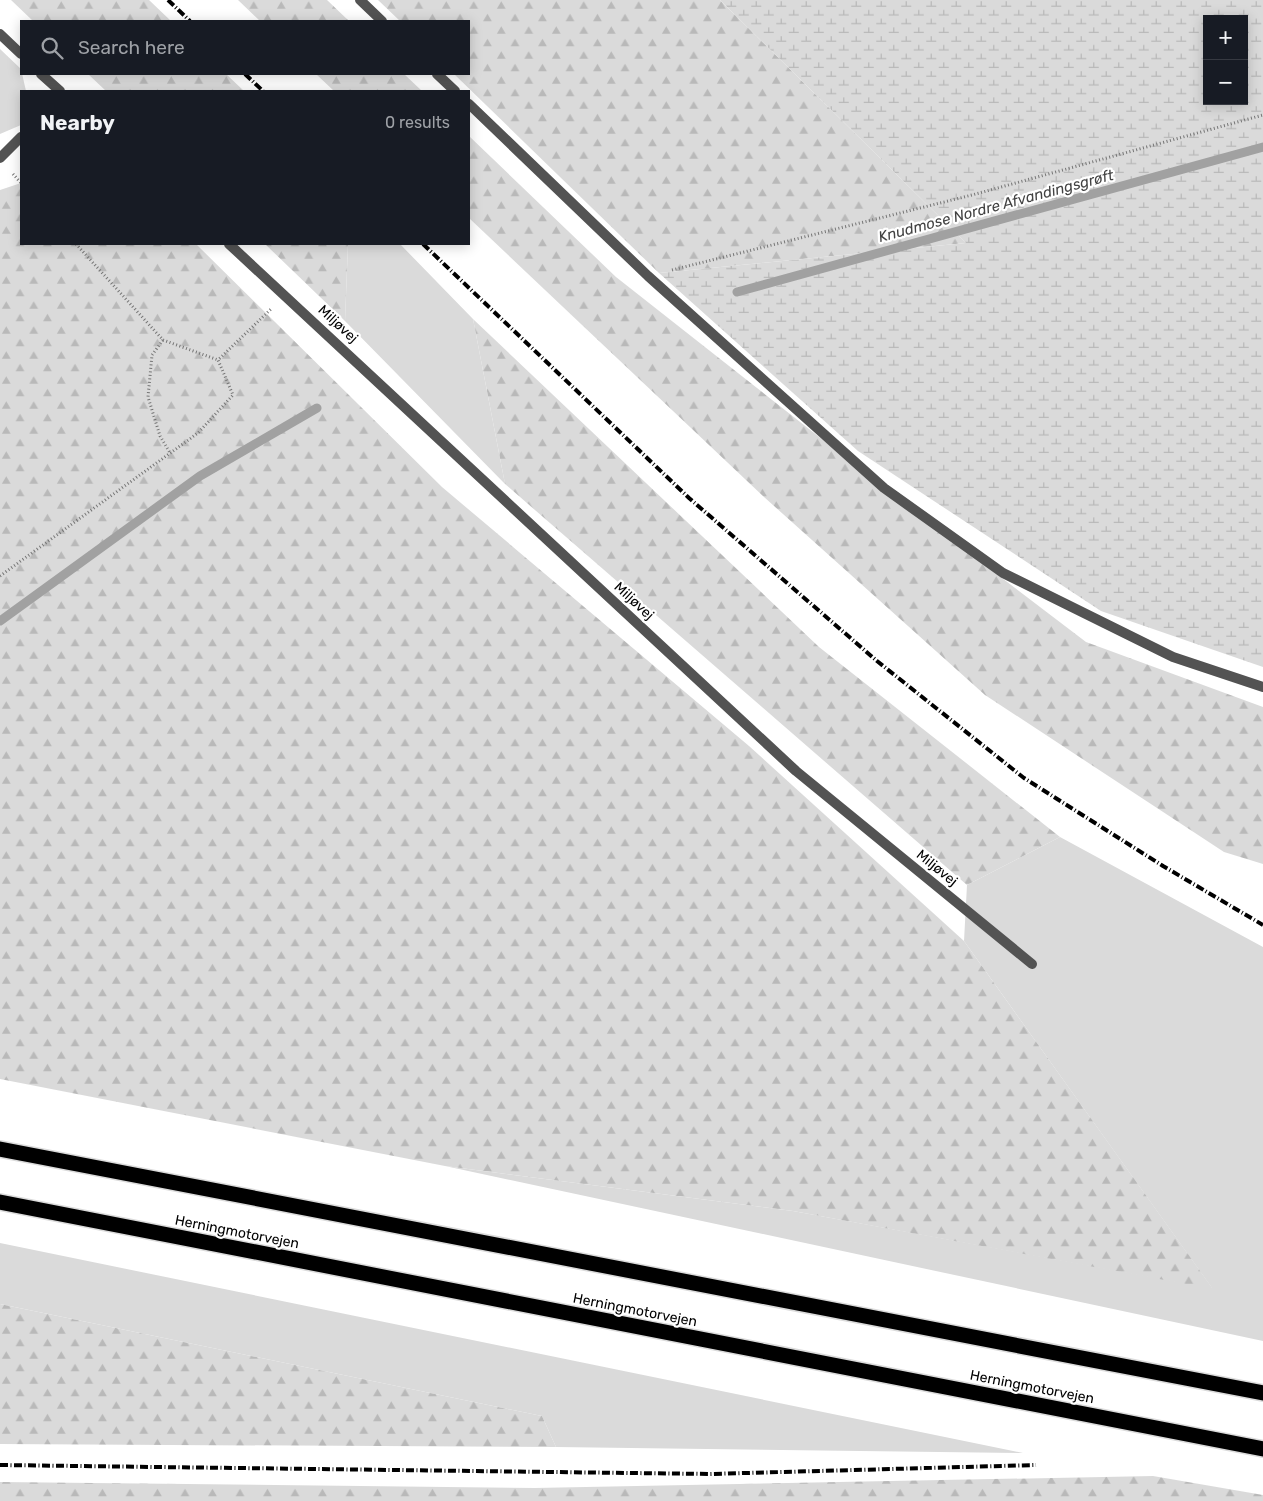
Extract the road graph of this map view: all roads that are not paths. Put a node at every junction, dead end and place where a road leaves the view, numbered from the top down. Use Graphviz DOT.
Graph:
graph roads {
  1 [pos="360,0"];
  2 [pos="381,20"];
  3 [pos="0,34"];
  4 [pos="20,53"];
  5 [pos="42,75"];
  6 [pos="438,75"];
  7 [pos="59,90"];
  8 [pos="454,90"];
  9 [pos="470,105"];
  10 [pos="20,138"];
  11 [pos="0,158"];
  12 [pos="230,245"];
  13 [pos="1263,687"];
  14 [pos="1032,964"];
  15 [pos="0,1149"];
  16 [pos="0,1202"];
  17 [pos="1263,1394"];
  18 [pos="1263,1449"];
  1 -- 2 [label="street"];
  3 -- 4 [label="street"];
  5 -- 7 [label="street"];
  6 -- 8 [label="street"];
  9 -- 13 [label="street"];
  10 -- 11 [label="street"];
  12 -- 14 [label="street, Miljøvej"];
  15 -- 17 [label="highway"];
  16 -- 18 [label="highway, Herningmotorvejen"];
}
